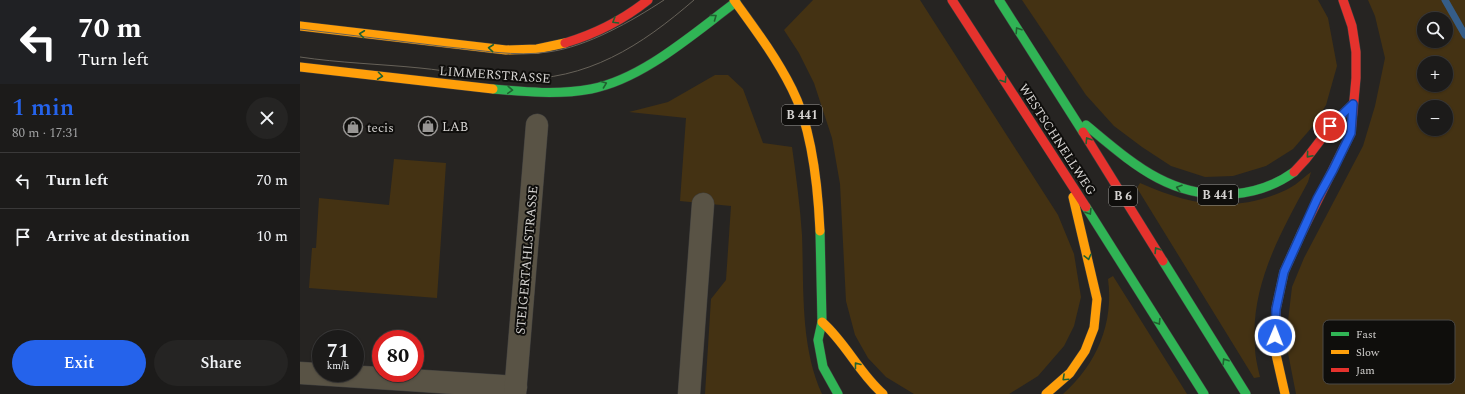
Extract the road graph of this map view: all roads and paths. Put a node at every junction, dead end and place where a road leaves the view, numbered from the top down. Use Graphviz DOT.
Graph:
graph roads {
  1 [pos="648,0"];
  2 [pos="952,0"];
  3 [pos="999,0"];
  4 [pos="1343,0"];
  5 [pos="735,1"];
  6 [pos="300,26"];
  7 [pos="300,66"];
  8 [pos="1353,104"];
  9 [pos="1072,114"];
  10 [pos="537,125"];
  11 [pos="1068,179"];
  12 [pos="703,204"];
  13 [pos="822,322"];
  14 [pos="300,373"];
  15 [pos="515,391"];
  16 [pos="689,394"];
  17 [pos="838,394"];
  18 [pos="883,394"];
  19 [pos="1046,394"];
  20 [pos="1204,394"];
  21 [pos="1246,394"];
  22 [pos="1285,394"];
  1 -- 6 [label="main road, LIMMERSTRASSE, one-way"];
  2 -- 11 [label="main road, WESTSCHNELLWEG, one-way"];
  9 -- 3 [label="main road, WESTSCHNELLWEG / B 6, one-way"];
  4 -- 8 [label="main road"];
  7 -- 5 [label="main road, LIMMERSTRASSE, one-way"];
  5 -- 13 [label="main road, B 441"];
  8 -- 9 [label="main road, B 441, one-way"];
  8 -- 22 [label="main road"];
  21 -- 9 [label="main road, WESTSCHNELLWEG / B 6, one-way"];
  10 -- 15 [label="street, STEIGERTAHLSTRASSE"];
  11 -- 19 [label="main road, one-way"];
  11 -- 20 [label="main road, WESTSCHNELLWEG, one-way"];
  12 -- 16 [label="street"];
  13 -- 17 [label="main road"];
  18 -- 13 [label="main road, one-way"];
  14 -- 15 [label="street"];
}
